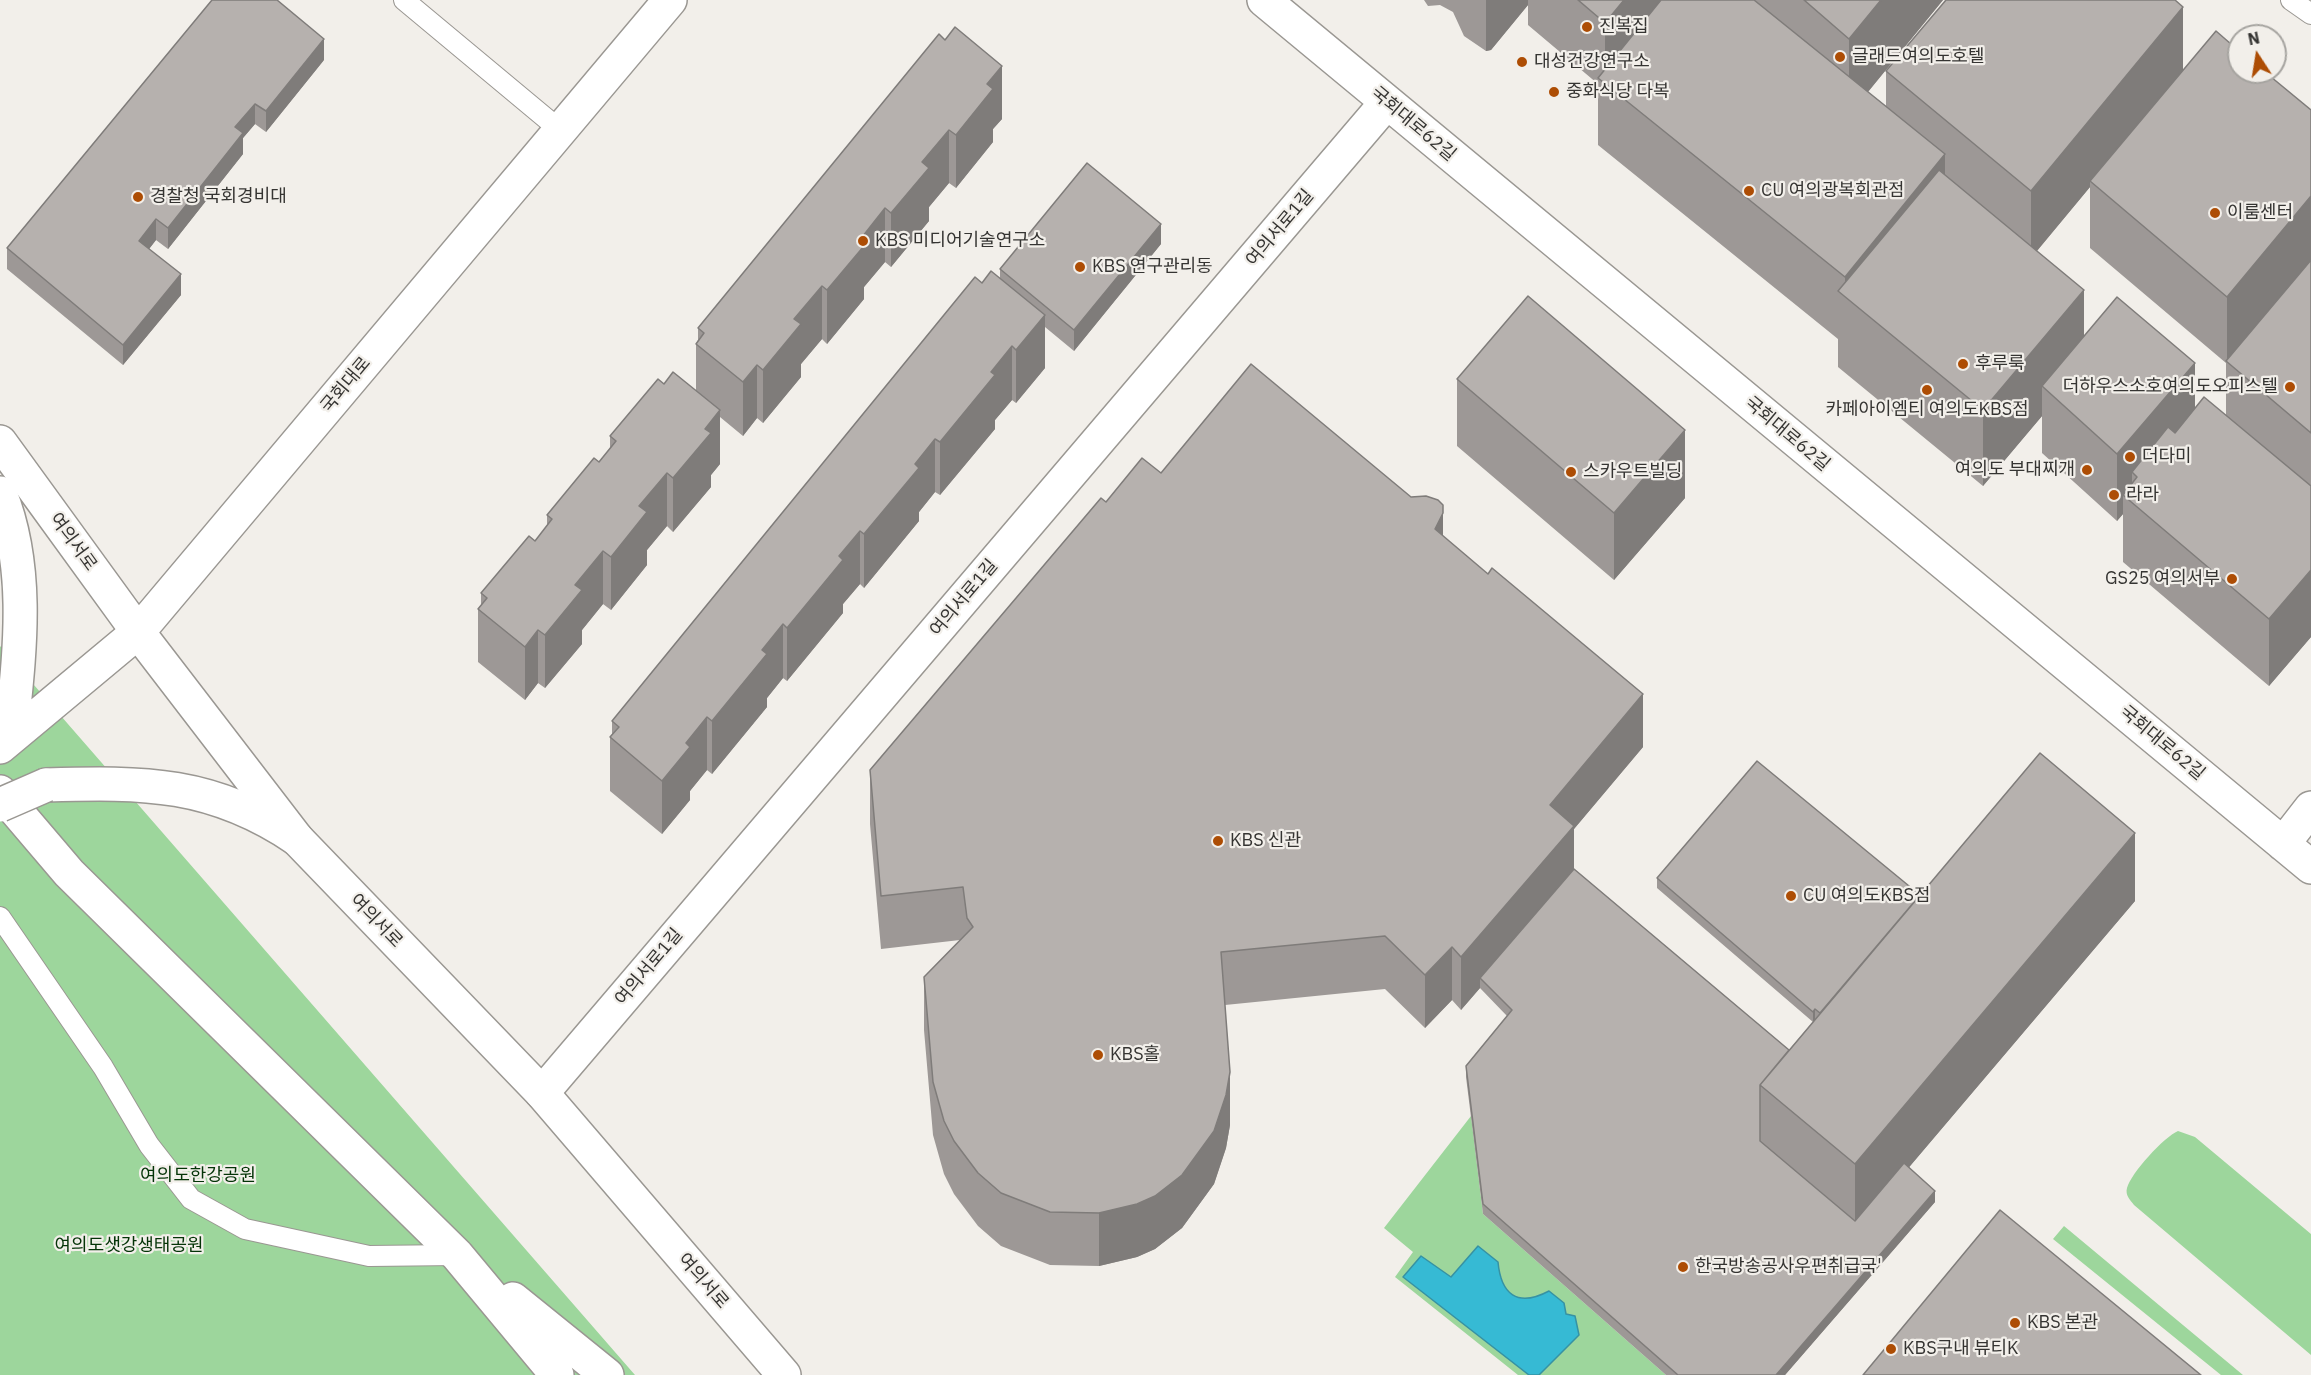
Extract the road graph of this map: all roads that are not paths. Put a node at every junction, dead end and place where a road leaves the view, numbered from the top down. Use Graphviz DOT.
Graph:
graph roads {
  1 [pos="404,0"];
  2 [pos="670,0"];
  3 [pos="1264,0"];
  4 [pos="2291,0"];
  5 [pos="2311,14"];
  6 [pos="1387,102"];
  7 [pos="561,130"];
  8 [pos="0,442"];
  9 [pos="0,493"];
  10 [pos="138,632"];
  11 [pos="5,742"];
  12 [pos="0,792"];
  13 [pos="0,805"];
  14 [pos="2311,808"];
  15 [pos="297,839"];
  16 [pos="2283,844"];
  17 [pos="2311,867"];
  18 [pos="0,917"];
  19 [pos="542,1093"];
  20 [pos="457,1255"];
  21 [pos="557,1375"];
  22 [pos="607,1375"];
  23 [pos="784,1375"];
  1 -- 7 [label="lane"];
  2 -- 7 [label="main road, 국회대로"];
  3 -- 6 [label="main road, 국회대로62길"];
  4 -- 5 [label="lane"];
  6 -- 16 [label="main road, 국회대로62길"];
  6 -- 19 [label="main road, 여의서로1길"];
  7 -- 10 [label="main road, 국회대로"];
  8 -- 10 [label="main road, 여의서로"];
  9 -- 11 [label="main road"];
  10 -- 11 [label="main road, 국회대로"];
  10 -- 15 [label="main road, 여의서로"];
  12 -- 20 [label="main road"];
  13 -- 15 [label="main road, bridge"];
  14 -- 16 [label="main road"];
  15 -- 19 [label="main road, 여의서로"];
  16 -- 17 [label="main road, 국회대로62길"];
  18 -- 20 [label="lane"];
  19 -- 23 [label="main road, 여의서로"];
  20 -- 21 [label="main road"];
  20 -- 22 [label="main road"];
}
